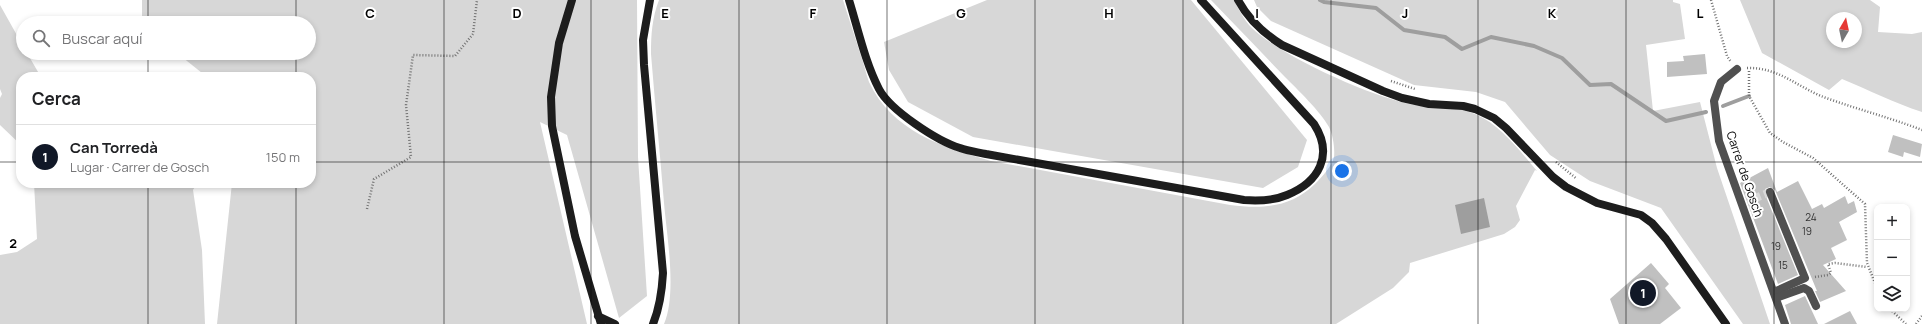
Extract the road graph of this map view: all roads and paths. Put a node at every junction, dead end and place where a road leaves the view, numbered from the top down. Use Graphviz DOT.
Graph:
graph roads {
  1 [pos="477,0"];
  2 [pos="572,0"];
  3 [pos="650,0"];
  4 [pos="849,0"];
  5 [pos="1201,0"];
  6 [pos="1238,0"];
  7 [pos="1711,0"];
  8 [pos="1736,68"];
  9 [pos="1922,130"];
  10 [pos="1770,192"];
  11 [pos="367,209"];
  12 [pos="1867,267"];
  13 [pos="1805,278"];
  14 [pos="1874,282"];
  15 [pos="1775,295"];
  16 [pos="1816,306"];
  17 [pos="1893,312"];
  18 [pos="1922,316"];
  19 [pos="600,320"];
  20 [pos="615,324"];
  21 [pos="653,324"];
  22 [pos="1726,324"];
  23 [pos="1785,324"];
  24 [pos="1906,324"];
  25 [pos="1916,324"];
  1 -- 11 [label="path"];
  2 -- 19 [label="street"];
  3 -- 21 [label="street"];
  4 -- 5 [label="street"];
  6 -- 22 [label="street"];
  7 -- 8 [label="path"];
  8 -- 15 [label="street, Carrer de Gosch"];
  9 -- 12 [label="path"];
  10 -- 13 [label="street, Carrer de Gosch"];
  12 -- 13 [label="path"];
  12 -- 14 [label="path"];
  13 -- 15 [label="street"];
  15 -- 16 [label="street"];
  15 -- 23 [label="street, Carrer de Gosch"];
  17 -- 24 [label="path"];
  18 -- 25 [label="path"];
  19 -- 20 [label="street"];
}
